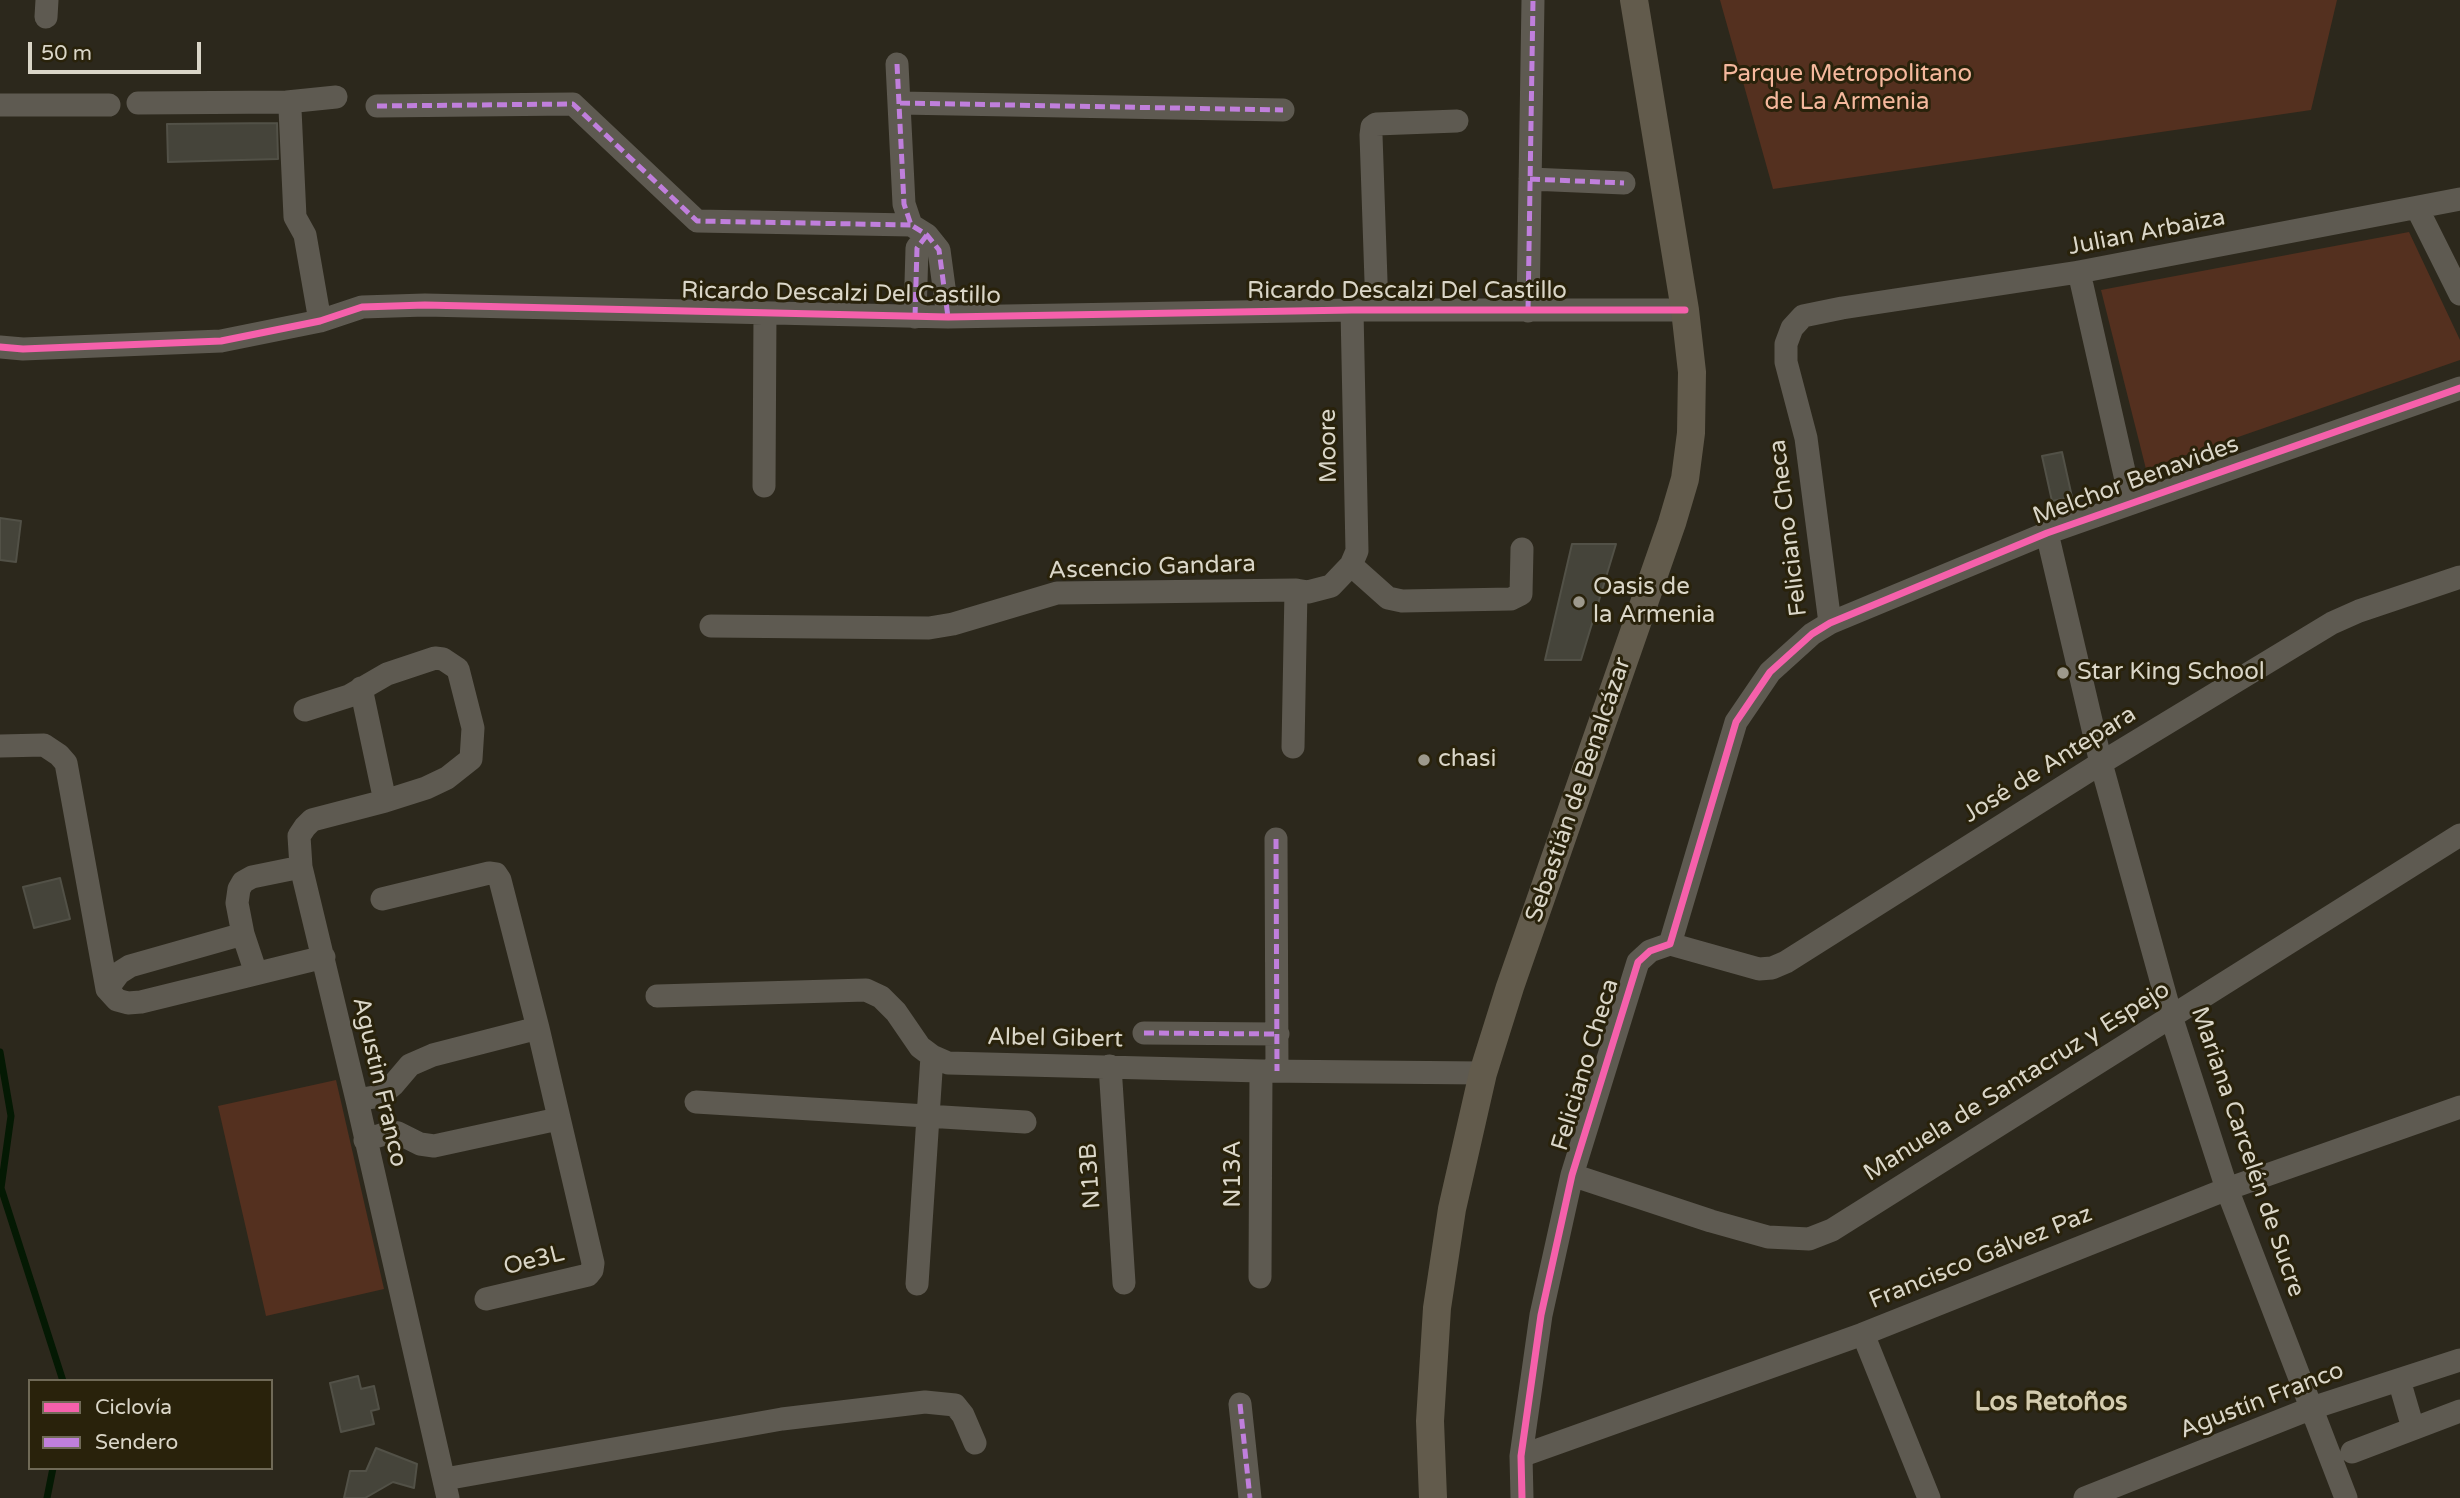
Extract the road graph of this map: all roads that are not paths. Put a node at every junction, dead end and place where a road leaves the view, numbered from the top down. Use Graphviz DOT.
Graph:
graph roads {
  1 [pos="1533,0"];
  2 [pos="1634,0"];
  3 [pos="897,64"];
  4 [pos="336,97"];
  5 [pos="287,102"];
  6 [pos="138,103"];
  7 [pos="900,103"];
  8 [pos="0,105"];
  9 [pos="108,105"];
  10 [pos="377,106"];
  11 [pos="1283,110"];
  12 [pos="1457,121"];
  13 [pos="1530,179"];
  14 [pos="1624,183"];
  15 [pos="2460,199"];
  16 [pos="2417,208"];
  17 [pos="919,230"];
  18 [pos="2079,272"];
  19 [pos="2460,294"];
  20 [pos="1842,308"];
  21 [pos="1352,310"];
  22 [pos="1377,310"];
  23 [pos="1685,310"];
  24 [pos="1528,311"];
  25 [pos="765,313"];
  26 [pos="915,317"];
  27 [pos="948,317"];
  28 [pos="320,321"];
  29 [pos="0,346"];
  30 [pos="2460,388"];
  31 [pos="764,486"];
  32 [pos="2131,502"];
  33 [pos="2047,533"];
  34 [pos="1522,549"];
  35 [pos="1347,570"];
  36 [pos="2460,577"];
  37 [pos="1296,590"];
  38 [pos="1830,623"];
  39 [pos="711,626"];
  40 [pos="361,688"];
  41 [pos="305,710"];
  42 [pos="0,746"];
  43 [pos="1293,747"];
  44 [pos="2101,763"];
  45 [pos="385,801"];
  46 [pos="2460,835"];
  47 [pos="1276,839"];
  48 [pos="301,867"];
  49 [pos="383,899"];
  50 [pos="243,934"];
  51 [pos="1670,944"];
  52 [pos="324,957"];
  53 [pos="256,973"];
  54 [pos="107,989"];
  55 [pos="657,996"];
  56 [pos="2171,1016"];
  57 [pos="538,1028"];
  58 [pos="1144,1033"];
  59 [pos="1278,1034"];
  60 [pos="932,1056"];
  61 [pos="1110,1066"];
  62 [pos="1269,1071"];
  63 [pos="1483,1073"];
  64 [pos="357,1100"];
  65 [pos="696,1102"];
  66 [pos="2460,1107"];
  67 [pos="928,1115"];
  68 [pos="558,1119"];
  69 [pos="1025,1122"];
  70 [pos="365,1140"];
  71 [pos="1572,1175"];
  72 [pos="2227,1189"];
  73 [pos="1260,1277"];
  74 [pos="1124,1283"];
  75 [pos="917,1284"];
  76 [pos="486,1299"];
  77 [pos="1863,1334"];
  78 [pos="2460,1360"];
  79 [pos="2399,1380"];
  80 [pos="1240,1404"];
  81 [pos="2312,1408"];
  82 [pos="2460,1411"];
  83 [pos="2413,1428"];
  84 [pos="975,1443"];
  85 [pos="2352,1451"];
  86 [pos="1521,1456"];
  87 [pos="445,1493"];
  88 [pos="1250,1498"];
  89 [pos="1433,1498"];
  90 [pos="1522,1498"];
  91 [pos="1929,1498"];
  92 [pos="2085,1498"];
  93 [pos="2346,1498"];
  1 -- 13 [label="street"];
  2 -- 23 [label="main road, Sebastián de Benalcázar"];
  3 -- 7 [label="street"];
  4 -- 5 [label="street"];
  5 -- 6 [label="street"];
  5 -- 28 [label="street"];
  7 -- 11 [label="street"];
  7 -- 17 [label="street"];
  8 -- 9 [label="street"];
  10 -- 17 [label="street"];
  12 -- 22 [label="street"];
  13 -- 14 [label="street"];
  13 -- 24 [label="street"];
  15 -- 16 [label="street, Julian Arbaiza"];
  16 -- 18 [label="street, Julian Arbaiza"];
  16 -- 19 [label="street"];
  17 -- 26 [label="street"];
  17 -- 27 [label="street"];
  18 -- 20 [label="street, Julian Arbaiza"];
  18 -- 32 [label="street"];
  20 -- 38 [label="street, Feliciano Checa"];
  21 -- 22 [label="street, Ricardo Descalzi Del Castillo"];
  21 -- 27 [label="street, Ricardo Descalzi Del Castillo"];
  21 -- 35 [label="street, Moore"];
  22 -- 24 [label="street, Ricardo Descalzi Del Castillo"];
  23 -- 24 [label="street, Ricardo Descalzi Del Castillo"];
  23 -- 63 [label="main road, Sebastián de Benalcázar"];
  25 -- 26 [label="street, Ricardo Descalzi Del Castillo"];
  25 -- 28 [label="street, Ricardo Descalzi Del Castillo"];
  25 -- 31 [label="street"];
  26 -- 27 [label="street, Ricardo Descalzi Del Castillo"];
  28 -- 29 [label="street, Ricardo Descalzi Del Castillo"];
  30 -- 32 [label="street, Melchor Benavides"];
  32 -- 33 [label="street, Melchor Benavides"];
  33 -- 38 [label="street, Melchor Benavides"];
  33 -- 44 [label="street, Mariana Carcelén de Sucre"];
  34 -- 35 [label="street"];
  35 -- 37 [label="street, Ascencio Gandara"];
  36 -- 44 [label="street, José de Antepara"];
  37 -- 39 [label="street, Ascencio Gandara"];
  37 -- 43 [label="street"];
  38 -- 51 [label="street, Feliciano Checa"];
  40 -- 41 [label="street"];
  40 -- 45 [label="street"];
  40 -- 45 [label="street, Agustin Franco"];
  42 -- 54 [label="street"];
  44 -- 51 [label="street, José de Antepara"];
  44 -- 56 [label="street, Mariana Carcelén de Sucre"];
  45 -- 48 [label="street, Agustin Franco"];
  46 -- 56 [label="street, Manuela de Santacruz y Espejo"];
  47 -- 59 [label="street, N13A"];
  48 -- 50 [label="street"];
  48 -- 52 [label="street, Agustin Franco"];
  49 -- 57 [label="street"];
  50 -- 53 [label="street"];
  50 -- 54 [label="street"];
  51 -- 71 [label="street, Feliciano Checa"];
  52 -- 53 [label="street"];
  52 -- 64 [label="street, Agustin Franco"];
  53 -- 54 [label="street"];
  55 -- 60 [label="street"];
  56 -- 71 [label="street, Manuela de Santacruz y Espejo"];
  56 -- 72 [label="street, Mariana Carcelén de Sucre"];
  57 -- 64 [label="street"];
  57 -- 68 [label="street"];
  58 -- 59 [label="street"];
  59 -- 62 [label="street, N13A"];
  60 -- 61 [label="street, Albel Gibert"];
  60 -- 67 [label="street"];
  61 -- 62 [label="street, Albel Gibert"];
  61 -- 74 [label="street, N13B"];
  62 -- 63 [label="street, Albel Gibert"];
  62 -- 73 [label="street, N13A"];
  63 -- 89 [label="main road, Sebastián de Benalcázar"];
  64 -- 70 [label="street, Agustin Franco"];
  65 -- 67 [label="street"];
  66 -- 72 [label="street, Francisco Gálvez Paz"];
  67 -- 69 [label="street"];
  67 -- 75 [label="street"];
  68 -- 70 [label="street"];
  68 -- 76 [label="street, Oe3L"];
  70 -- 87 [label="street, Agustin Franco"];
  71 -- 86 [label="street, Feliciano Checa"];
  72 -- 77 [label="street, Francisco Gálvez Paz"];
  72 -- 81 [label="street, Mariana Carcelén de Sucre"];
  77 -- 86 [label="street, Francisco Gálvez Paz"];
  77 -- 91 [label="street"];
  78 -- 79 [label="street, Agustín Franco"];
  79 -- 81 [label="street, Agustín Franco"];
  79 -- 83 [label="street"];
  80 -- 88 [label="street"];
  81 -- 92 [label="street, Agustín Franco"];
  81 -- 93 [label="street, Mariana Carcelén de Sucre"];
  82 -- 83 [label="street"];
  83 -- 85 [label="street"];
  84 -- 87 [label="street"];
  86 -- 90 [label="street, Feliciano Checa"];
}
